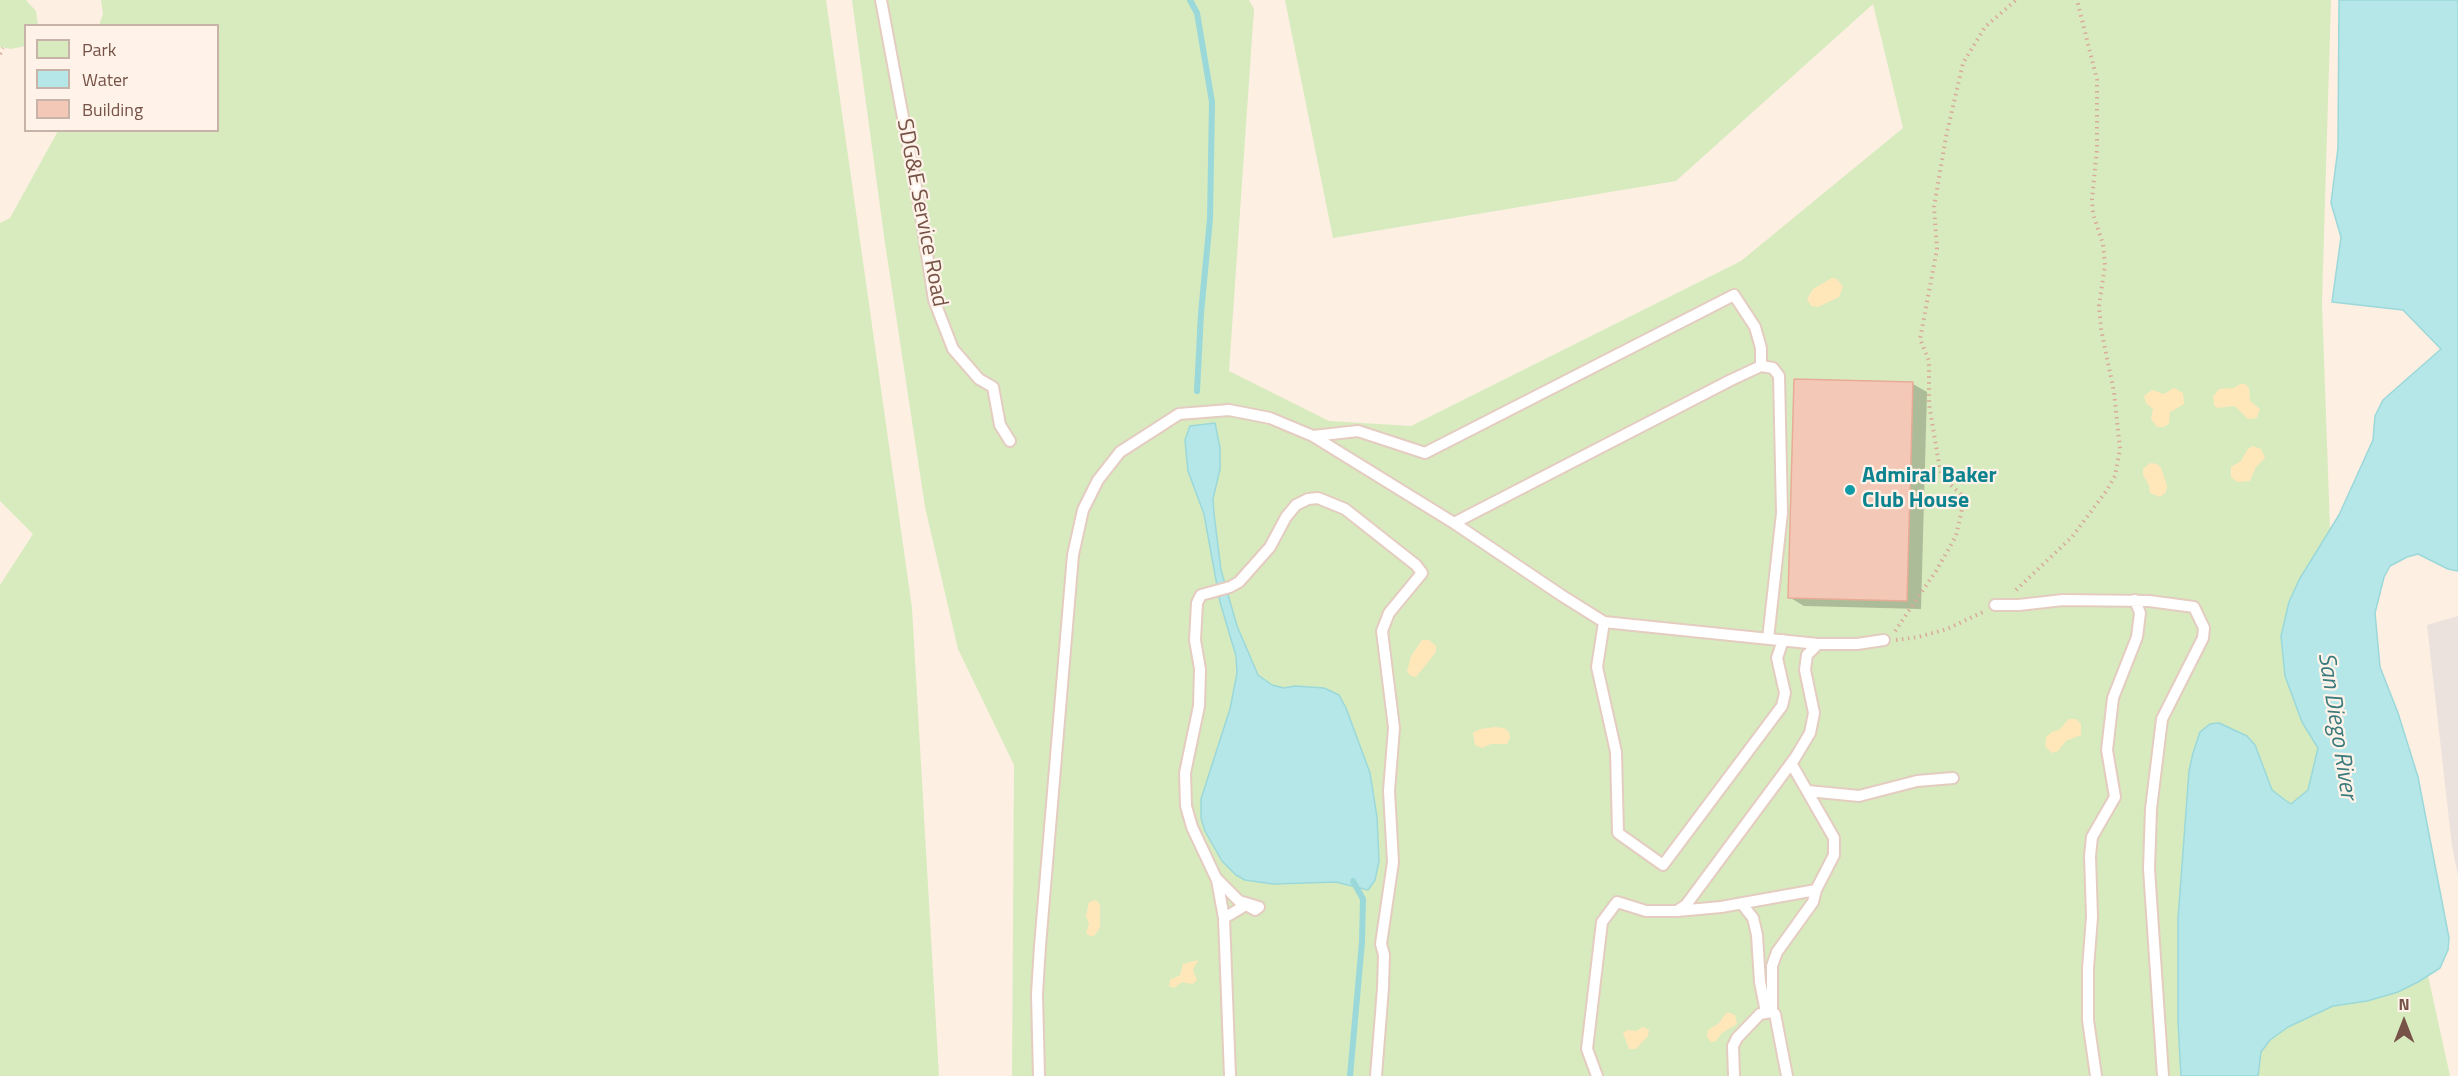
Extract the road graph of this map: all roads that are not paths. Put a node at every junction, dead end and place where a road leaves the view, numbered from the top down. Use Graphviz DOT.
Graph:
graph roads {
  1 [pos="880,0"];
  2 [pos="1761,366"];
  3 [pos="1313,436"];
  4 [pos="1010,441"];
  5 [pos="1455,523"];
  6 [pos="2135,600"];
  7 [pos="1995,605"];
  8 [pos="1604,622"];
  9 [pos="1768,639"];
  10 [pos="1783,640"];
  11 [pos="1884,640"];
  12 [pos="1818,644"];
  13 [pos="1791,763"];
  14 [pos="1953,778"];
  15 [pos="1808,792"];
  16 [pos="1216,878"];
  17 [pos="1816,890"];
  18 [pos="1742,904"];
  19 [pos="1677,911"];
  20 [pos="1224,918"];
  21 [pos="1769,1012"];
  22 [pos="1039,1076"];
  23 [pos="1230,1076"];
  24 [pos="1376,1076"];
  25 [pos="1597,1076"];
  26 [pos="1734,1076"];
  27 [pos="1787,1076"];
  28 [pos="2096,1076"];
  29 [pos="2163,1076"];
  1 -- 4 [label="lane, SDG&E Service Road"];
  2 -- 3 [label="lane"];
  2 -- 5 [label="lane"];
  2 -- 9 [label="lane"];
  3 -- 5 [label="lane"];
  3 -- 22 [label="lane"];
  5 -- 8 [label="lane"];
  6 -- 7 [label="lane"];
  6 -- 28 [label="lane"];
  6 -- 29 [label="lane"];
  8 -- 9 [label="lane"];
  8 -- 10 [label="lane"];
  9 -- 10 [label="lane"];
  10 -- 12 [label="lane"];
  11 -- 12 [label="lane"];
  12 -- 13 [label="lane"];
  13 -- 15 [label="lane"];
  13 -- 19 [label="lane"];
  14 -- 15 [label="lane"];
  15 -- 17 [label="lane"];
  16 -- 20 [label="lane"];
  16 -- 20 [label="lane"];
  16 -- 24 [label="lane"];
  17 -- 18 [label="lane"];
  17 -- 21 [label="lane"];
  18 -- 19 [label="lane"];
  18 -- 21 [label="lane"];
  19 -- 25 [label="lane"];
  20 -- 23 [label="lane"];
  21 -- 26 [label="lane"];
  21 -- 27 [label="lane"];
}
